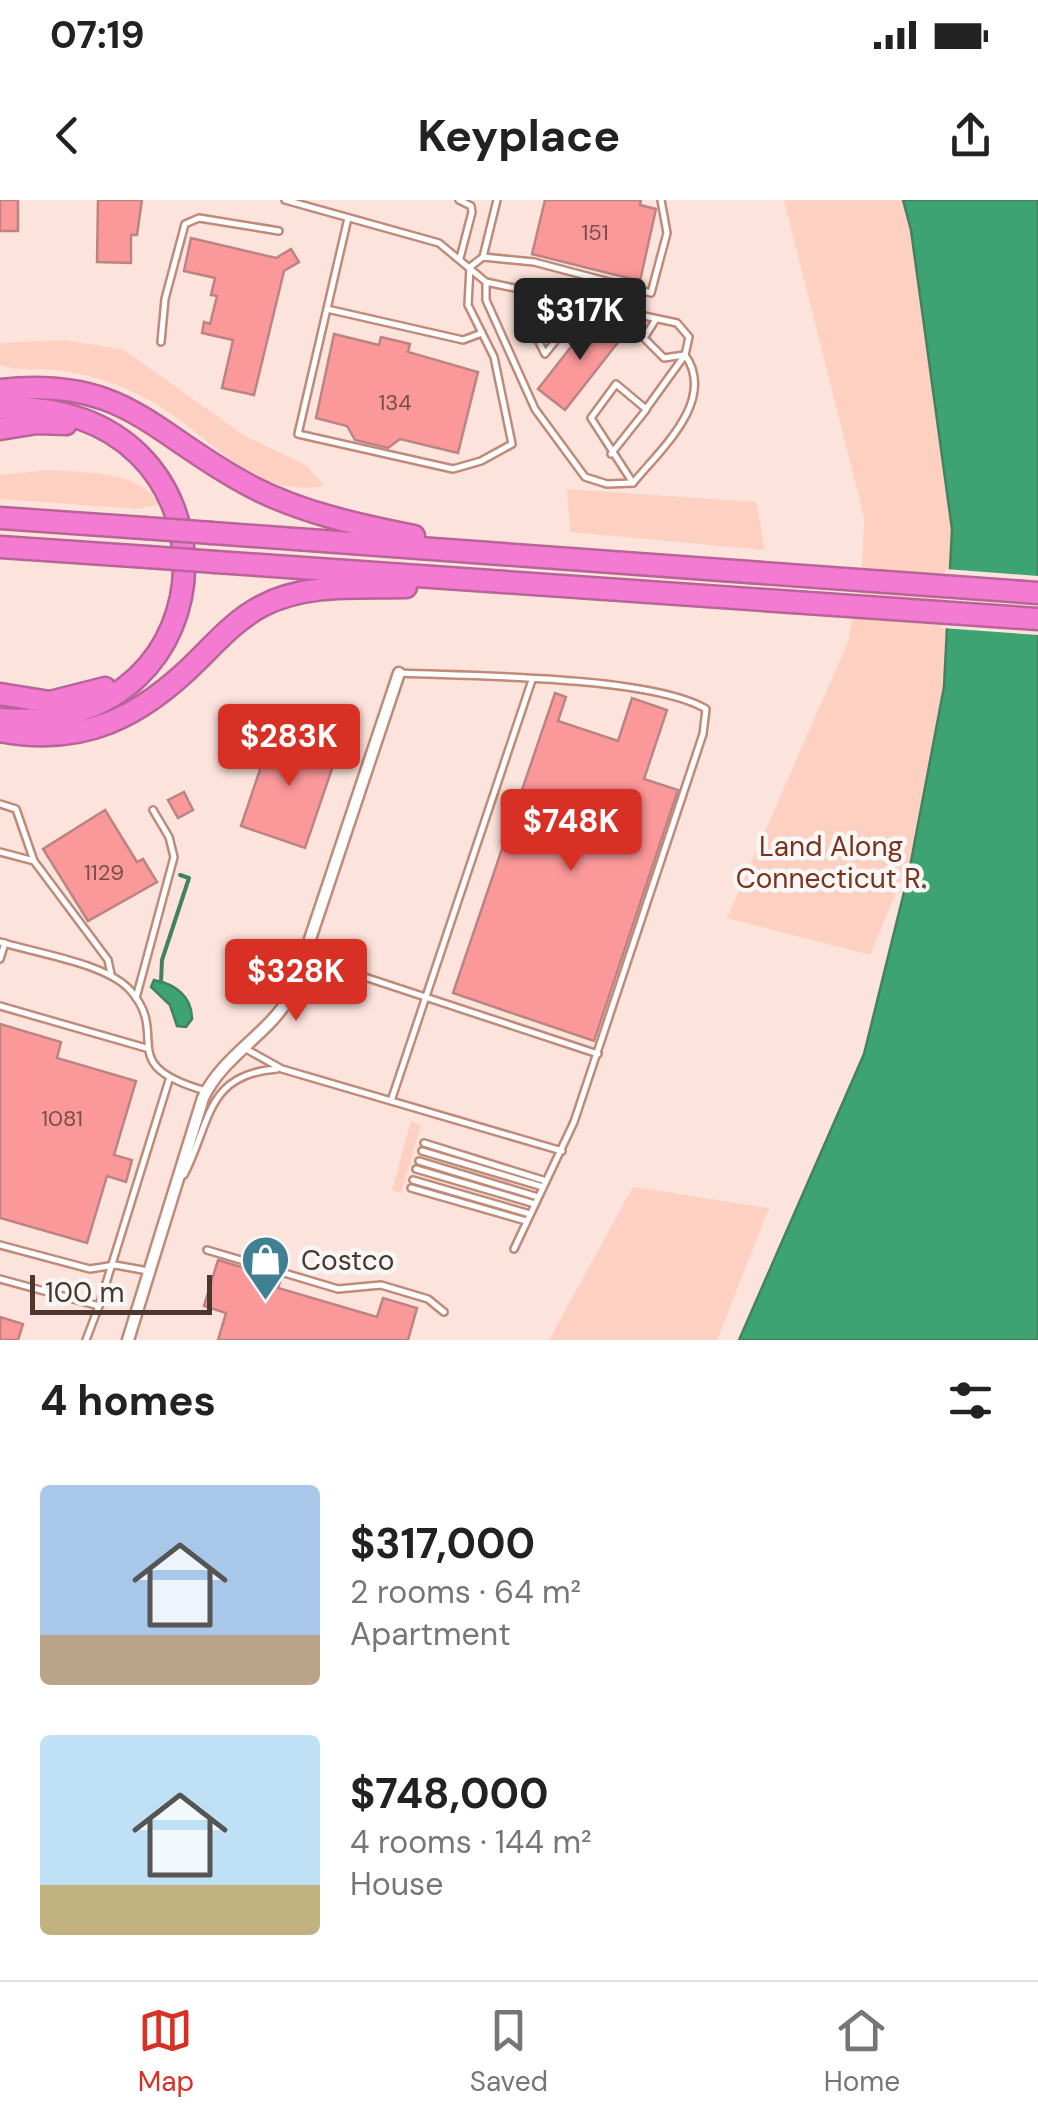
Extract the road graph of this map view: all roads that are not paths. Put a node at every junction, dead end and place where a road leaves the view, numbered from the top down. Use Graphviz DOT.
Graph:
graph roads {
  1 [pos="285,200"];
  2 [pos="459,200"];
  3 [pos="497,200"];
  4 [pos="661,200"];
  5 [pos="348,218"];
  6 [pos="279,230"];
  7 [pos="482,257"];
  8 [pos="460,260"];
  9 [pos="470,267"];
  10 [pos="486,282"];
  11 [pos="528,292"];
  12 [pos="584,305"];
  13 [pos="327,309"];
  14 [pos="656,319"];
  15 [pos="482,333"];
  16 [pos="162,342"];
  17 [pos="685,355"];
  18 [pos="0,390"];
  19 [pos="0,408"];
  20 [pos="646,409"];
  21 [pos="0,430"];
  22 [pos="610,454"];
  23 [pos="154,472"];
  24 [pos="633,483"];
  25 [pos="0,518"];
  26 [pos="0,547"];
  27 [pos="505,554"];
  28 [pos="513,583"];
  29 [pos="1038,593"];
  30 [pos="1038,619"];
  31 [pos="168,631"];
  32 [pos="399,673"];
  33 [pos="532,680"];
  34 [pos="0,694"];
  35 [pos="0,718"];
  36 [pos="0,731"];
  37 [pos="0,804"];
  38 [pos="153,810"];
  39 [pos="0,852"];
  40 [pos="34,862"];
  41 [pos="2,943"];
  42 [pos="304,957"];
  43 [pos="0,960"];
  44 [pos="111,974"];
  45 [pos="136,998"];
  46 [pos="426,998"];
  47 [pos="0,1006"];
  48 [pos="243,1047"];
  49 [pos="147,1048"];
  50 [pos="598,1054"];
  51 [pos="282,1069"];
  52 [pos="169,1080"];
  53 [pos="206,1091"];
  54 [pos="391,1101"];
  55 [pos="424,1143"];
  56 [pos="562,1150"];
  57 [pos="422,1151"];
  58 [pos="419,1161"];
  59 [pos="416,1169"];
  60 [pos="413,1180"];
  61 [pos="545,1184"];
  62 [pos="410,1188"];
  63 [pos="537,1200"];
  64 [pos="170,1210"];
  65 [pos="528,1218"];
  66 [pos="0,1245"];
  67 [pos="514,1249"];
  68 [pos="207,1250"];
  69 [pos="114,1266"];
  70 [pos="151,1272"];
  71 [pos="0,1279"];
  72 [pos="99,1306"];
  73 [pos="444,1312"];
  74 [pos="86,1340"];
  75 [pos="128,1340"];
  1 -- 5 [label="lane"];
  2 -- 8 [label="lane"];
  3 -- 7 [label="lane"];
  4 -- 7 [label="lane"];
  5 -- 8 [label="lane"];
  5 -- 13 [label="lane"];
  6 -- 16 [label="lane"];
  7 -- 9 [label="lane"];
  8 -- 9 [label="lane"];
  9 -- 10 [label="lane"];
  9 -- 15 [label="lane"];
  10 -- 11 [label="lane"];
  10 -- 24 [label="lane"];
  11 -- 12 [label="lane"];
  11 -- 12 [label="lane"];
  12 -- 14 [label="lane"];
  13 -- 15 [label="lane"];
  13 -- 15 [label="lane"];
  14 -- 17 [label="lane"];
  14 -- 17 [label="lane"];
  17 -- 20 [label="lane"];
  17 -- 24 [label="lane"];
  18 -- 27 [label="highway"];
  19 -- 23 [label="highway"];
  20 -- 22 [label="lane"];
  20 -- 22 [label="lane"];
  21 -- 23 [label="highway"];
  22 -- 24 [label="lane"];
  23 -- 31 [label="highway"];
  25 -- 27 [label="highway, bridge"];
  26 -- 28 [label="highway, bridge"];
  27 -- 29 [label="highway"];
  28 -- 30 [label="highway"];
  28 -- 36 [label="highway"];
  31 -- 34 [label="highway"];
  31 -- 35 [label="highway"];
  32 -- 33 [label="lane"];
  32 -- 42 [label="street"];
  33 -- 46 [label="lane"];
  33 -- 50 [label="lane"];
  37 -- 40 [label="lane"];
  38 -- 45 [label="lane"];
  39 -- 40 [label="lane"];
  40 -- 44 [label="lane"];
  41 -- 43 [label="lane"];
  41 -- 44 [label="lane"];
  42 -- 46 [label="lane"];
  42 -- 48 [label="street"];
  44 -- 45 [label="lane"];
  45 -- 49 [label="lane"];
  46 -- 50 [label="lane"];
  46 -- 54 [label="lane"];
  47 -- 49 [label="lane"];
  48 -- 51 [label="lane"];
  48 -- 53 [label="street"];
  49 -- 52 [label="lane"];
  50 -- 56 [label="lane"];
  51 -- 54 [label="lane"];
  51 -- 64 [label="lane"];
  52 -- 53 [label="lane"];
  52 -- 69 [label="lane"];
  53 -- 64 [label="street"];
  54 -- 56 [label="lane"];
  55 -- 61 [label="lane"];
  56 -- 61 [label="lane"];
  57 -- 61 [label="lane"];
  58 -- 63 [label="lane"];
  59 -- 63 [label="lane"];
  60 -- 65 [label="lane"];
  61 -- 63 [label="lane"];
  62 -- 65 [label="lane"];
  63 -- 65 [label="lane"];
  64 -- 70 [label="street"];
  65 -- 67 [label="lane"];
  66 -- 69 [label="lane"];
  68 -- 73 [label="lane"];
  69 -- 70 [label="lane"];
  69 -- 72 [label="lane"];
  70 -- 75 [label="street"];
  71 -- 72 [label="lane"];
  72 -- 74 [label="lane"];
}
